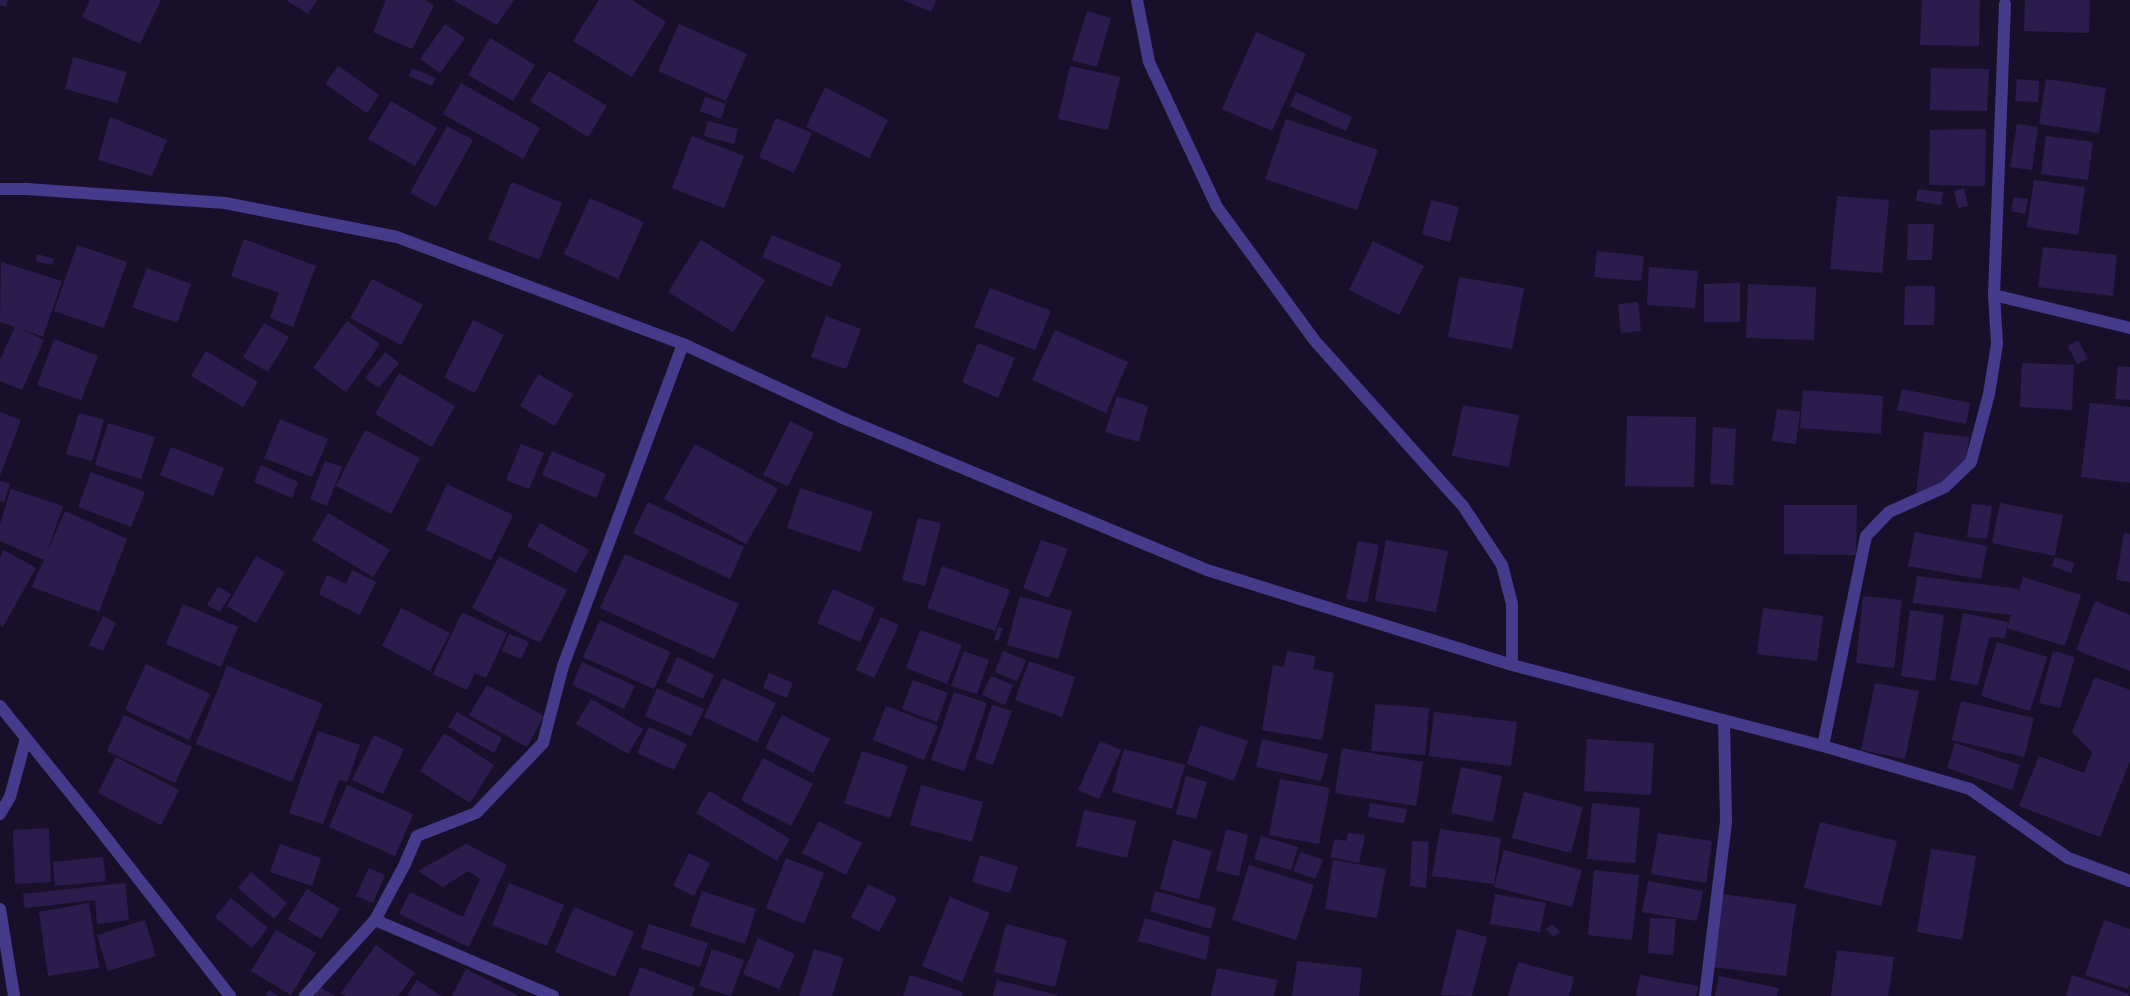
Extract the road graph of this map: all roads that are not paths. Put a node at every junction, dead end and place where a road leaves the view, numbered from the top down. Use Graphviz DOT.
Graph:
graph roads {
  1 [pos="1137,0"];
  2 [pos="2005,4"];
  3 [pos="0,190"];
  4 [pos="1994,295"];
  5 [pos="2130,328"];
  6 [pos="683,344"];
  7 [pos="1512,665"];
  8 [pos="0,706"];
  9 [pos="1724,720"];
  10 [pos="26,738"];
  11 [pos="1823,746"];
  12 [pos="0,814"];
  13 [pos="2130,881"];
  14 [pos="0,909"];
  15 [pos="375,920"];
  16 [pos="14,996"];
  17 [pos="230,996"];
  18 [pos="305,996"];
  19 [pos="553,996"];
  20 [pos="1705,996"];
  1 -- 7 [label="street"];
  2 -- 4 [label="street"];
  3 -- 6 [label="street"];
  4 -- 5 [label="street"];
  4 -- 11 [label="street"];
  6 -- 7 [label="street"];
  6 -- 15 [label="street"];
  7 -- 9 [label="street"];
  8 -- 10 [label="street"];
  9 -- 11 [label="street"];
  9 -- 20 [label="street"];
  10 -- 12 [label="street"];
  10 -- 17 [label="street"];
  11 -- 13 [label="street"];
  14 -- 16 [label="street"];
  15 -- 18 [label="street"];
  15 -- 19 [label="street"];
}
